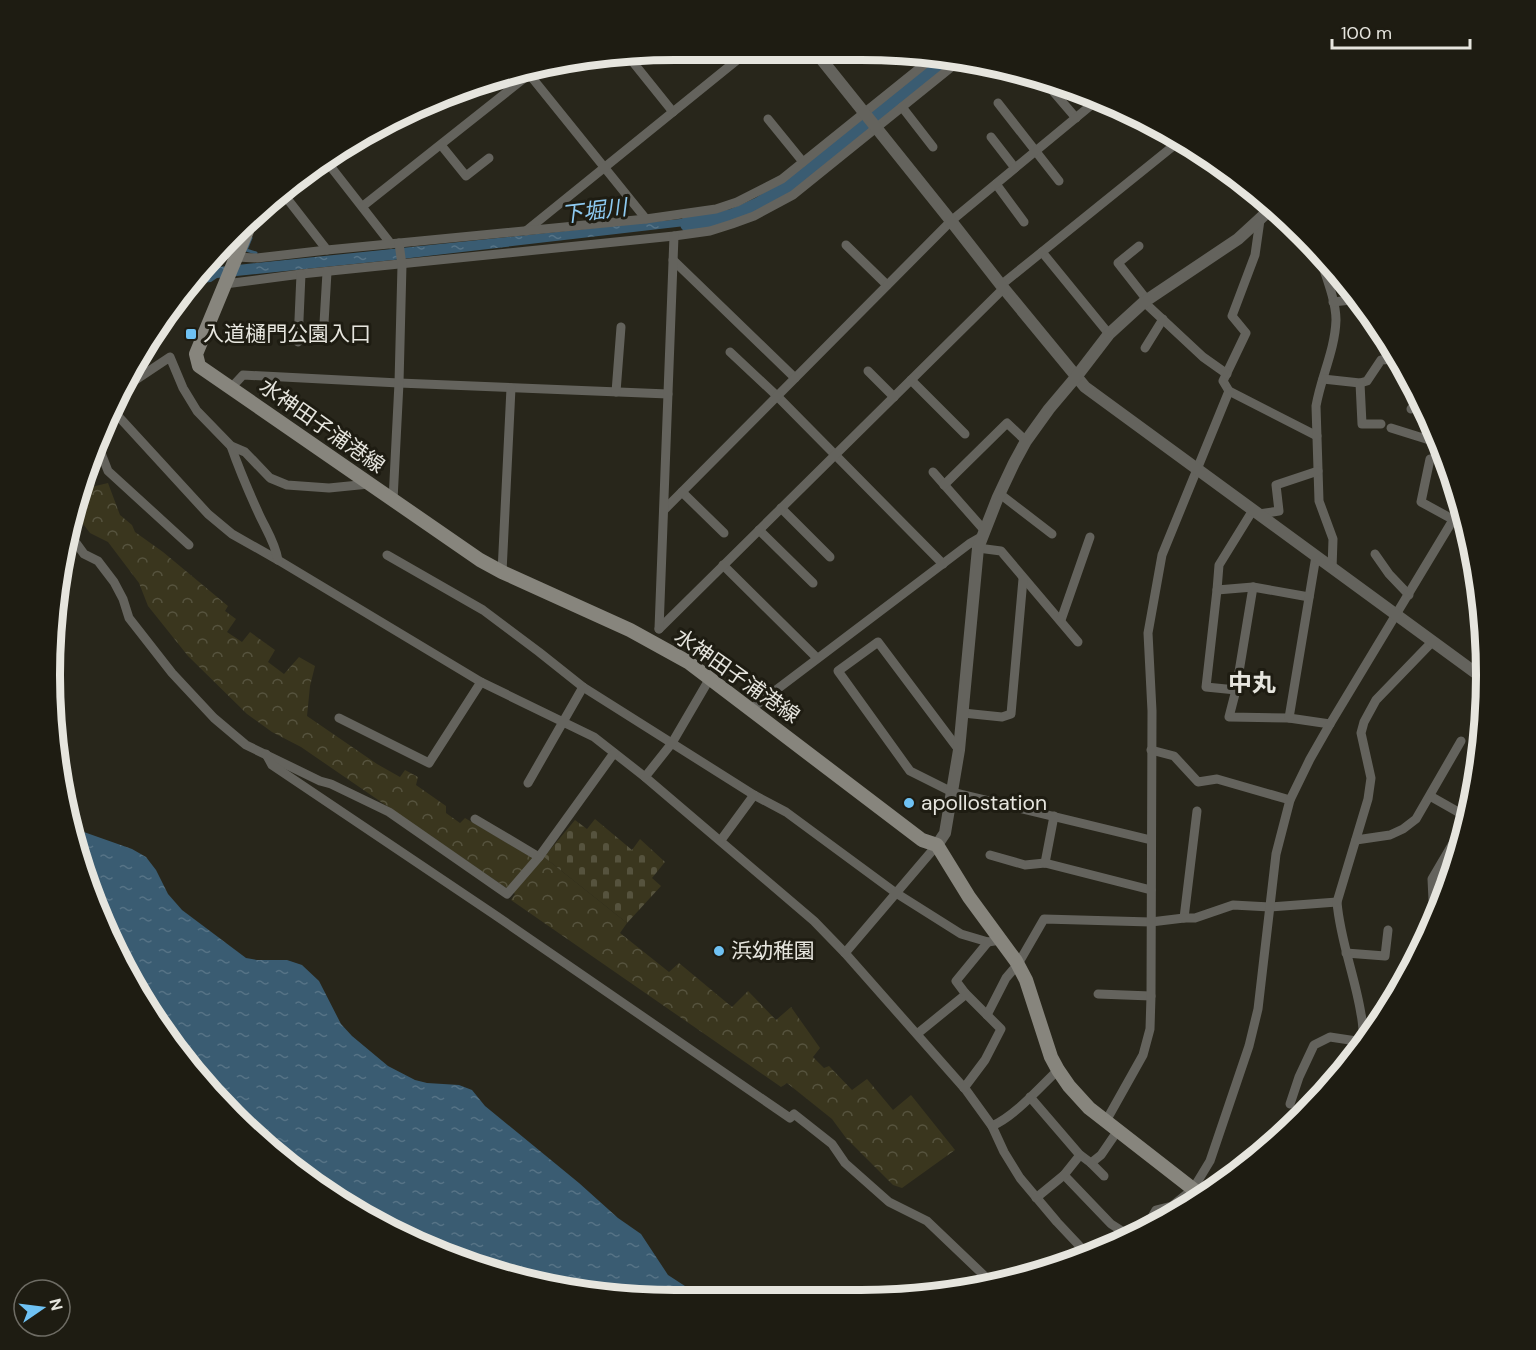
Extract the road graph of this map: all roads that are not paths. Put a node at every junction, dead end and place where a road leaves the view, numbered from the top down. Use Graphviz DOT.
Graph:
graph roads {
  1 [pos="737,60"];
  2 [pos="822,60"];
  3 [pos="632,61"];
  4 [pos="925,63"];
  5 [pos="952,67"];
  6 [pos="532,77"];
  7 [pos="522,80"];
  8 [pos="1054,91"];
  9 [pos="998,103"];
  10 [pos="1091,105"];
  11 [pos="902,107"];
  12 [pos="673,112"];
  13 [pos="864,113"];
  14 [pos="1076,118"];
  15 [pos="768,119"];
  16 [pos="876,128"];
  17 [pos="991,137"];
  18 [pos="441,145"];
  19 [pos="1175,146"];
  20 [pos="933,147"];
  21 [pos="1036,151"];
  22 [pos="489,158"];
  23 [pos="803,162"];
  24 [pos="330,166"];
  25 [pos="605,167"];
  26 [pos="1015,168"];
  27 [pos="1059,181"];
  28 [pos="996,184"];
  29 [pos="287,199"];
  30 [pos="363,206"];
  31 [pos="1265,212"];
  32 [pos="646,219"];
  33 [pos="1260,220"];
  34 [pos="951,221"];
  35 [pos="1024,222"];
  36 [pos="525,231"];
  37 [pos="245,235"];
  38 [pos="674,236"];
  39 [pos="395,243"];
  40 [pos="846,245"];
  41 [pos="1139,246"];
  42 [pos="327,250"];
  43 [pos="1042,252"];
  44 [pos="235,260"];
  45 [pos="674,260"];
  46 [pos="402,265"];
  47 [pos="1324,271"];
  48 [pos="327,272"];
  49 [pos="302,274"];
  50 [pos="226,282"];
  51 [pos="887,285"];
  52 [pos="1002,287"];
  53 [pos="1348,300"];
  54 [pos="1146,301"];
  55 [pos="1333,302"];
  56 [pos="1162,319"];
  57 [pos="324,323"];
  58 [pos="621,327"];
  59 [pos="1110,334"];
  60 [pos="298,342"];
  61 [pos="1145,348"];
  62 [pos="730,352"];
  63 [pos="1389,360"];
  64 [pos="868,371"];
  65 [pos="1227,374"];
  66 [pos="1076,377"];
  67 [pos="795,378"];
  68 [pos="1323,379"];
  69 [pos="135,380"];
  70 [pos="911,380"];
  71 [pos="1360,382"];
  72 [pos="399,383"];
  73 [pos="231,388"];
  74 [pos="511,388"];
  75 [pos="1229,391"];
  76 [pos="616,392"];
  77 [pos="668,394"];
  78 [pos="777,396"];
  79 [pos="894,397"];
  80 [pos="1414,406"];
  81 [pos="1411,409"];
  82 [pos="118,414"];
  83 [pos="1381,424"];
  84 [pos="1391,428"];
  85 [pos="965,434"];
  86 [pos="1317,436"];
  87 [pos="1429,440"];
  88 [pos="1026,441"];
  89 [pos="231,446"];
  90 [pos="102,454"];
  91 [pos="835,456"];
  92 [pos="1430,459"];
  93 [pos="1197,469"];
  94 [pos="1318,471"];
  95 [pos="933,472"];
  96 [pos="369,484"];
  97 [pos="944,485"];
  98 [pos="682,492"];
  99 [pos="1000,494"];
  100 [pos="393,501"];
  101 [pos="781,508"];
  102 [pos="664,510"];
  103 [pos="1256,512"];
  104 [pos="1454,520"];
  105 [pos="759,530"];
  106 [pos="724,533"];
  107 [pos="1052,534"];
  108 [pos="1090,537"];
  109 [pos="982,538"];
  110 [pos="75,542"];
  111 [pos="189,545"];
  112 [pos="1376,554"];
  113 [pos="387,555"];
  114 [pos="1316,556"];
  115 [pos="830,557"];
  116 [pos="278,560"];
  117 [pos="943,564"];
  118 [pos="723,565"];
  119 [pos="1332,569"];
  120 [pos="502,572"];
  121 [pos="1023,579"];
  122 [pos="813,583"];
  123 [pos="1253,587"];
  124 [pos="1217,590"];
  125 [pos="1409,596"];
  126 [pos="1309,597"];
  127 [pos="1397,615"];
  128 [pos="1061,620"];
  129 [pos="659,628"];
  130 [pos="651,641"];
  131 [pos="1433,641"];
  132 [pos="1078,642"];
  133 [pos="817,658"];
  134 [pos="1476,673"];
  135 [pos="710,678"];
  136 [pos="481,682"];
  137 [pos="583,687"];
  138 [pos="1236,690"];
  139 [pos="751,709"];
  140 [pos="963,713"];
  141 [pos="339,718"];
  142 [pos="1289,718"];
  143 [pos="563,722"];
  144 [pos="1330,724"];
  145 [pos="1461,741"];
  146 [pos="672,743"];
  147 [pos="959,750"];
  148 [pos="1152,750"];
  149 [pos="614,753"];
  150 [pos="266,754"];
  151 [pos="645,777"];
  152 [pos="528,783"];
  153 [pos="952,792"];
  154 [pos="754,795"];
  155 [pos="1430,796"];
  156 [pos="1290,800"];
  157 [pos="1197,811"];
  158 [pos="1460,814"];
  159 [pos="1054,816"];
  160 [pos="475,819"];
  161 [pos="721,840"];
  162 [pos="1151,840"];
  163 [pos="1356,840"];
  164 [pos="938,845"];
  165 [pos="1451,846"];
  166 [pos="990,855"];
  167 [pos="539,857"];
  168 [pos="1045,863"];
  169 [pos="1151,890"];
  170 [pos="896,893"];
  171 [pos="1433,899"];
  172 [pos="1337,902"];
  173 [pos="1270,907"];
  174 [pos="1184,918"];
  175 [pos="1151,922"];
  176 [pos="1388,930"];
  177 [pos="994,941"];
  178 [pos="845,953"];
  179 [pos="1346,954"];
  180 [pos="1018,964"];
  181 [pos="965,993"];
  182 [pos="1098,994"];
  183 [pos="1151,996"];
  184 [pos="987,1015"];
  185 [pos="1363,1030"];
  186 [pos="917,1034"];
  187 [pos="1355,1041"];
  188 [pos="1058,1070"];
  189 [pos="964,1088"];
  190 [pos="1030,1097"];
  191 [pos="1290,1104"];
  192 [pos="1106,1121"];
  193 [pos="992,1126"];
  194 [pos="1114,1136"];
  195 [pos="1080,1155"];
  196 [pos="1091,1163"];
  197 [pos="1064,1175"];
  198 [pos="1104,1176"];
  199 [pos="1199,1188"];
  200 [pos="1196,1190"];
  201 [pos="1036,1198"];
  202 [pos="1171,1206"];
  203 [pos="1152,1217"];
  204 [pos="1123,1231"];
  205 [pos="1082,1248"];
  206 [pos="986,1277"];
  1 -- 12 [label="street"];
  2 -- 13 [label="street"];
  3 -- 12 [label="street"];
  4 -- 13 [label="street"];
  5 -- 11 [label="street"];
  6 -- 25 [label="street"];
  7 -- 18 [label="street"];
  8 -- 14 [label="street"];
  9 -- 21 [label="street"];
  10 -- 14 [label="street"];
  11 -- 16 [label="street"];
  11 -- 20 [label="street"];
  12 -- 25 [label="street"];
  13 -- 16 [label="street"];
  13 -- 23 [label="street"];
  14 -- 21 [label="street"];
  15 -- 23 [label="street"];
  16 -- 34 [label="street"];
  16 -- 38 [label="street"];
  17 -- 26 [label="street"];
  18 -- 22 [label="street"];
  18 -- 30 [label="street"];
  19 -- 43 [label="street"];
  21 -- 26 [label="street"];
  21 -- 27 [label="street"];
  23 -- 32 [label="street"];
  24 -- 30 [label="street"];
  25 -- 32 [label="street"];
  25 -- 36 [label="street"];
  26 -- 28 [label="street"];
  28 -- 34 [label="street"];
  28 -- 35 [label="street"];
  29 -- 42 [label="street"];
  30 -- 39 [label="street"];
  31 -- 33 [label="street"];
  32 -- 36 [label="street"];
  33 -- 54 [label="street"];
  33 -- 65 [label="street"];
  34 -- 51 [label="street"];
  34 -- 52 [label="street"];
  36 -- 39 [label="street"];
  37 -- 44 [label="main road, 水神田子浦港線"];
  38 -- 45 [label="street"];
  38 -- 46 [label="street"];
  39 -- 42 [label="street"];
  39 -- 46 [label="street"];
  40 -- 51 [label="street"];
  41 -- 54 [label="street"];
  42 -- 44 [label="street"];
  43 -- 52 [label="street"];
  43 -- 59 [label="street"];
  44 -- 50 [label="main road, 水神田子浦港線"];
  45 -- 67 [label="street"];
  45 -- 77 [label="street"];
  46 -- 48 [label="street"];
  46 -- 72 [label="street"];
  47 -- 55 [label="street"];
  48 -- 49 [label="street"];
  48 -- 57 [label="street"];
  49 -- 50 [label="street"];
  49 -- 60 [label="street"];
  50 -- 73 [label="main road, 水神田子浦港線"];
  51 -- 67 [label="street"];
  52 -- 66 [label="street"];
  52 -- 70 [label="street"];
  53 -- 55 [label="street"];
  54 -- 56 [label="street"];
  54 -- 59 [label="street"];
  55 -- 68 [label="street"];
  56 -- 61 [label="street"];
  56 -- 65 [label="street"];
  58 -- 76 [label="street"];
  59 -- 66 [label="street"];
  62 -- 78 [label="street"];
  63 -- 71 [label="street"];
  64 -- 79 [label="street"];
  65 -- 75 [label="street"];
  66 -- 88 [label="street"];
  66 -- 93 [label="street"];
  67 -- 78 [label="street"];
  68 -- 71 [label="street"];
  68 -- 86 [label="street"];
  69 -- 89 [label="street"];
  70 -- 79 [label="street"];
  70 -- 85 [label="street"];
  71 -- 83 [label="street"];
  72 -- 73 [label="street"];
  72 -- 74 [label="street"];
  72 -- 100 [label="street"];
  73 -- 96 [label="main road, 水神田子浦港線"];
  74 -- 76 [label="street"];
  74 -- 120 [label="street"];
  75 -- 86 [label="street"];
  75 -- 93 [label="street"];
  76 -- 77 [label="street"];
  77 -- 102 [label="street"];
  78 -- 91 [label="street"];
  78 -- 98 [label="street"];
  79 -- 91 [label="street"];
  80 -- 81 [label="street"];
  82 -- 116 [label="street"];
  84 -- 87 [label="street"];
  86 -- 94 [label="street"];
  88 -- 97 [label="street"];
  88 -- 99 [label="street"];
  89 -- 96 [label="street"];
  89 -- 116 [label="street"];
  90 -- 111 [label="street"];
  91 -- 101 [label="street"];
  91 -- 117 [label="street"];
  92 -- 104 [label="street"];
  93 -- 103 [label="street"];
  93 -- 148 [label="street"];
  94 -- 103 [label="street"];
  94 -- 119 [label="street"];
  95 -- 97 [label="street"];
  96 -- 100 [label="main road, 水神田子浦港線"];
  97 -- 109 [label="street"];
  98 -- 102 [label="street"];
  98 -- 106 [label="street"];
  99 -- 107 [label="street"];
  99 -- 109 [label="street"];
  100 -- 120 [label="main road, 水神田子浦港線"];
  101 -- 105 [label="street"];
  101 -- 115 [label="street"];
  102 -- 129 [label="street"];
  103 -- 114 [label="street"];
  103 -- 124 [label="street"];
  104 -- 125 [label="street"];
  105 -- 118 [label="street"];
  105 -- 122 [label="street"];
  108 -- 128 [label="street"];
  109 -- 117 [label="street"];
  109 -- 121 [label="street"];
  109 -- 140 [label="street"];
  110 -- 150 [label="street"];
  112 -- 125 [label="street"];
  113 -- 137 [label="street"];
  114 -- 119 [label="street"];
  114 -- 126 [label="street"];
  116 -- 136 [label="street"];
  117 -- 133 [label="street"];
  118 -- 129 [label="street"];
  118 -- 133 [label="street"];
  119 -- 127 [label="street"];
  120 -- 130 [label="main road, 水神田子浦港線"];
  121 -- 128 [label="street"];
  121 -- 140 [label="street"];
  123 -- 124 [label="street"];
  123 -- 126 [label="street"];
  123 -- 138 [label="street"];
  124 -- 138 [label="street"];
  125 -- 127 [label="street"];
  126 -- 142 [label="street"];
  127 -- 131 [label="street"];
  127 -- 144 [label="street"];
  128 -- 132 [label="street"];
  129 -- 130 [label="street"];
  130 -- 135 [label="main road, 水神田子浦港線"];
  131 -- 134 [label="street"];
  131 -- 163 [label="street"];
  133 -- 139 [label="street"];
  135 -- 139 [label="main road, 水神田子浦港線"];
  135 -- 146 [label="street"];
  136 -- 141 [label="street"];
  136 -- 143 [label="street"];
  137 -- 143 [label="street"];
  137 -- 146 [label="street"];
  138 -- 142 [label="street"];
  139 -- 164 [label="main road, 水神田子浦港線"];
  140 -- 147 [label="street"];
  142 -- 144 [label="street"];
  143 -- 149 [label="street"];
  143 -- 152 [label="street"];
  144 -- 156 [label="street"];
  145 -- 155 [label="street"];
  146 -- 151 [label="street"];
  146 -- 154 [label="street"];
  147 -- 153 [label="street"];
  147 -- 153 [label="street"];
  148 -- 156 [label="street"];
  148 -- 162 [label="street"];
  149 -- 151 [label="street"];
  149 -- 167 [label="street"];
  150 -- 167 [label="street"];
  150 -- 206 [label="street"];
  151 -- 161 [label="street"];
  153 -- 159 [label="street"];
  153 -- 164 [label="street"];
  154 -- 161 [label="street"];
  154 -- 170 [label="street"];
  155 -- 158 [label="street"];
  155 -- 163 [label="street"];
  156 -- 173 [label="street"];
  157 -- 174 [label="street"];
  159 -- 162 [label="street"];
  159 -- 168 [label="street"];
  160 -- 167 [label="street"];
  161 -- 178 [label="street"];
  162 -- 169 [label="street"];
  163 -- 172 [label="street"];
  164 -- 170 [label="street"];
  164 -- 177 [label="main road"];
  165 -- 171 [label="street"];
  166 -- 168 [label="street"];
  168 -- 169 [label="street"];
  169 -- 175 [label="street"];
  170 -- 177 [label="street"];
  170 -- 178 [label="street"];
  172 -- 173 [label="street"];
  172 -- 179 [label="street"];
  173 -- 174 [label="street"];
  173 -- 199 [label="street"];
  174 -- 175 [label="street"];
  175 -- 180 [label="street"];
  175 -- 183 [label="street"];
  176 -- 179 [label="street"];
  177 -- 180 [label="main road"];
  177 -- 181 [label="street"];
  178 -- 186 [label="street"];
  179 -- 185 [label="street"];
  180 -- 184 [label="street"];
  180 -- 188 [label="main road"];
  181 -- 184 [label="street"];
  181 -- 186 [label="street"];
  182 -- 183 [label="street"];
  183 -- 192 [label="street"];
  184 -- 189 [label="street"];
  186 -- 189 [label="street"];
  187 -- 191 [label="street"];
  188 -- 190 [label="street"];
  188 -- 192 [label="main road"];
  189 -- 193 [label="street"];
  190 -- 193 [label="street"];
  190 -- 195 [label="street"];
  192 -- 200 [label="main road"];
  193 -- 201 [label="street"];
  194 -- 196 [label="street"];
  195 -- 196 [label="street"];
  195 -- 197 [label="street"];
  196 -- 198 [label="street"];
  197 -- 201 [label="street"];
  197 -- 204 [label="street"];
  201 -- 205 [label="street"];
  202 -- 203 [label="street"];
}
